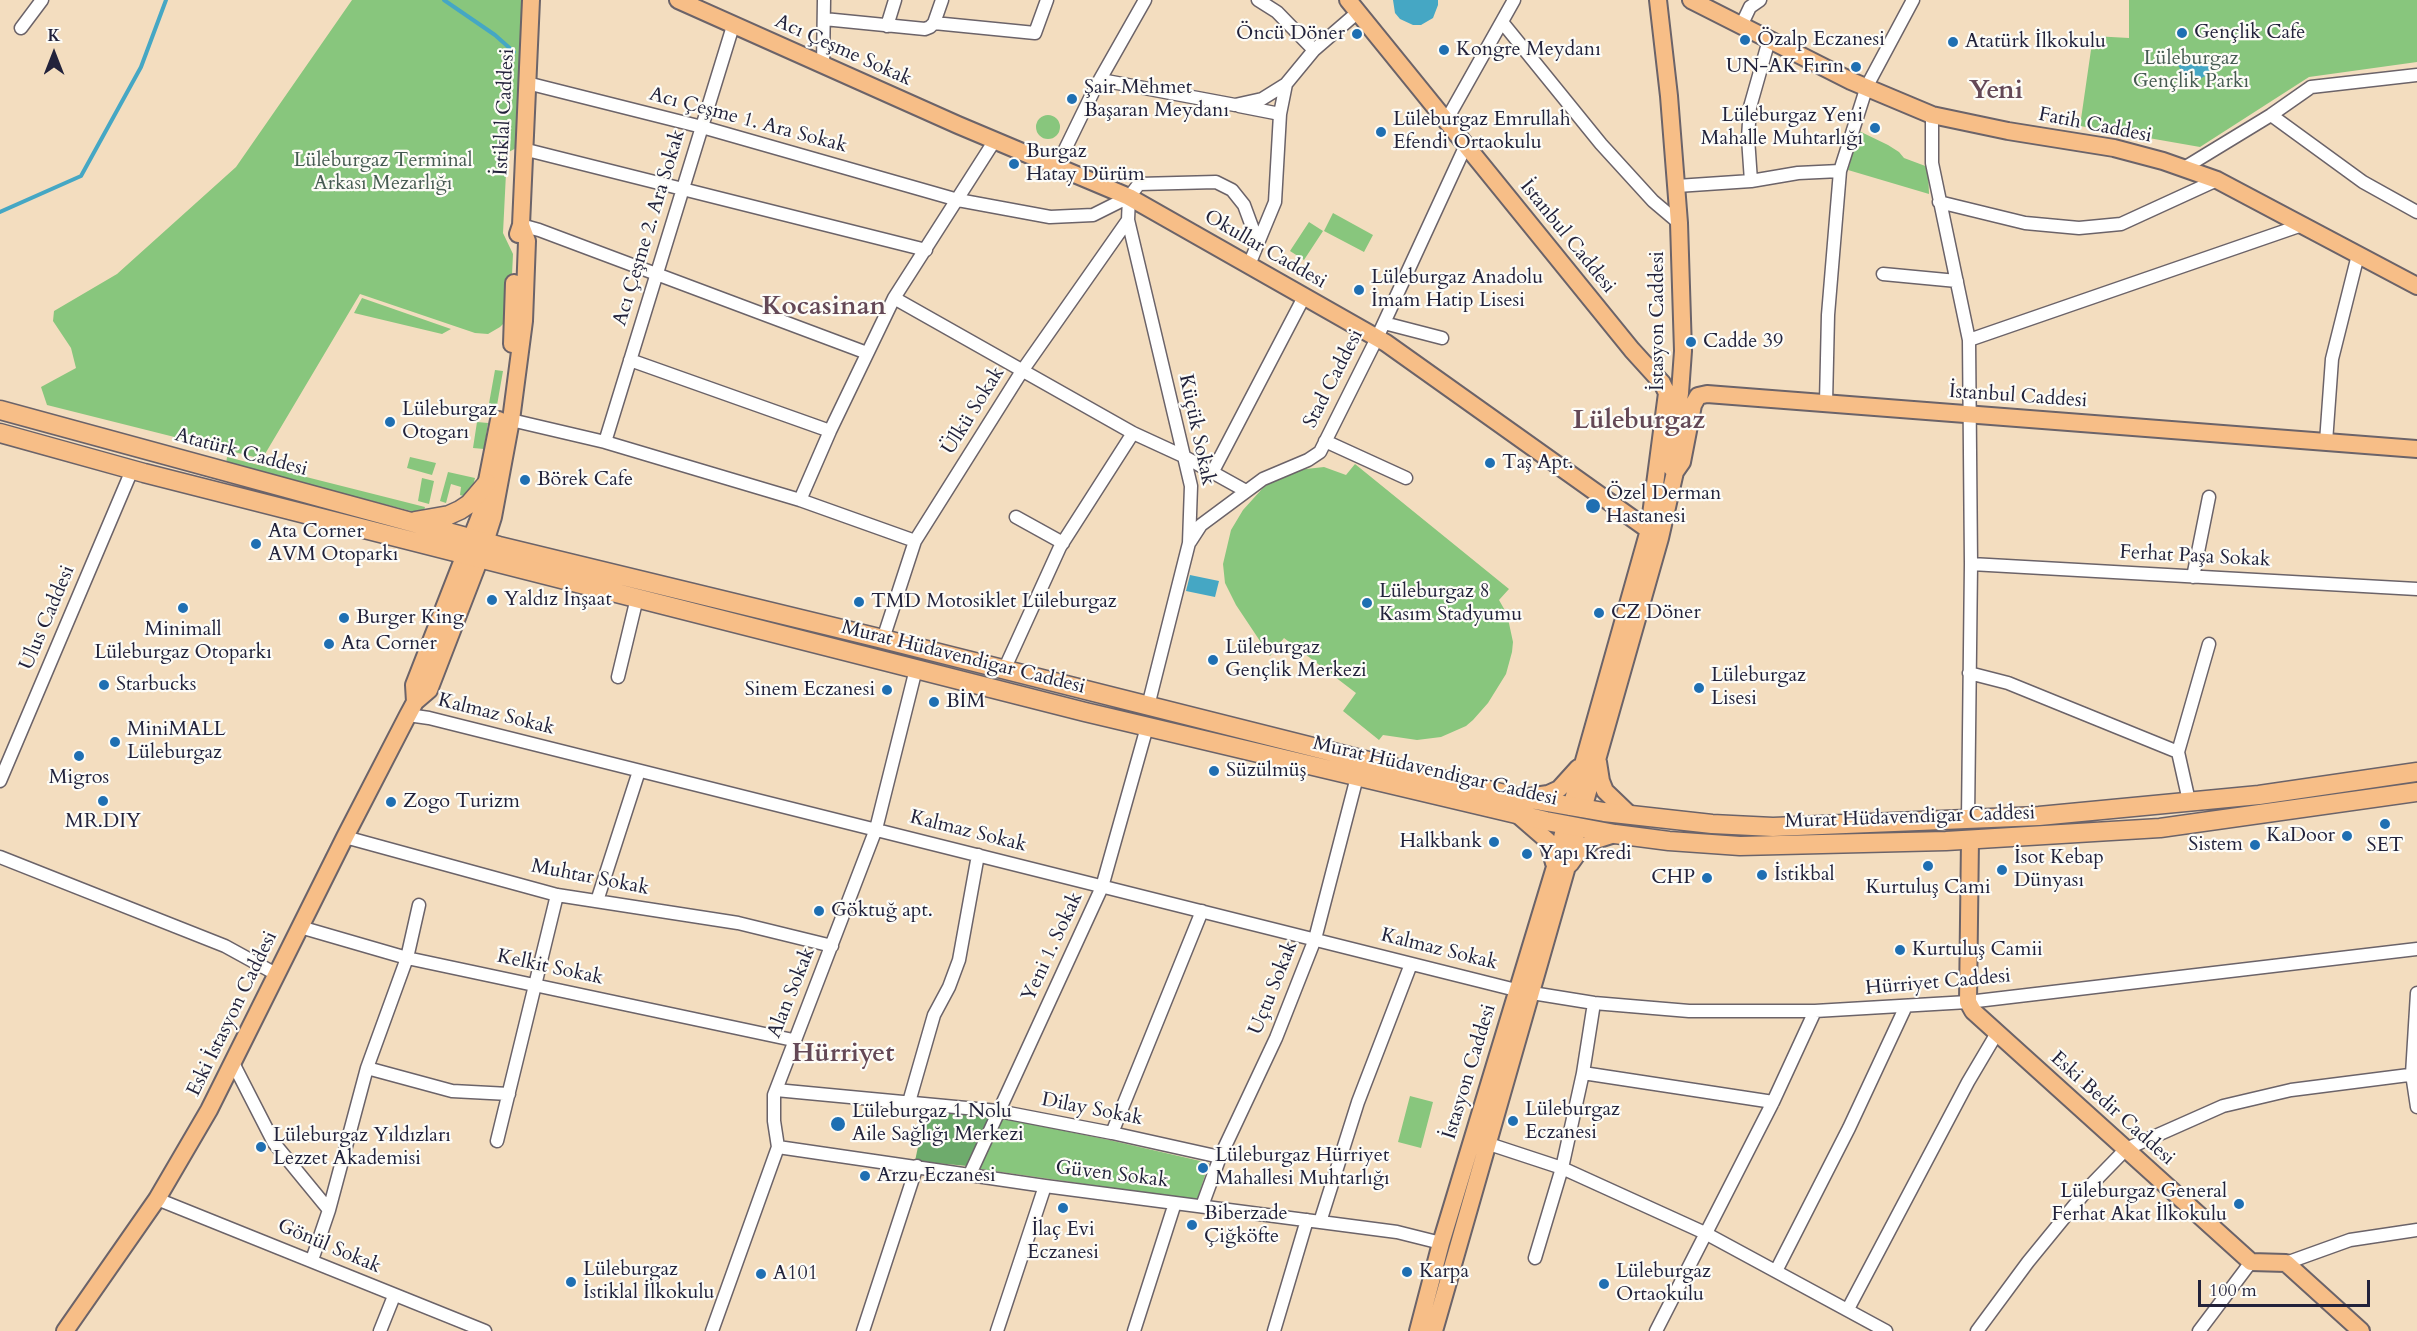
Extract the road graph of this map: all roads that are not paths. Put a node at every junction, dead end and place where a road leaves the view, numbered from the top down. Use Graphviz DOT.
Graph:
graph roads {
  1 [pos="42,0"];
  2 [pos="531,0"];
  3 [pos="678,0"];
  4 [pos="824,0"];
  5 [pos="895,0"];
  6 [pos="942,0"];
  7 [pos="1047,0"];
  8 [pos="1145,0"];
  9 [pos="1258,0"];
  10 [pos="1514,0"];
  11 [pos="1658,0"];
  12 [pos="1691,0"];
  13 [pos="1760,0"];
  14 [pos="1913,0"];
  15 [pos="1353,6"];
  16 [pos="824,19"];
  17 [pos="1502,22"];
  18 [pos="934,23"];
  19 [pos="733,26"];
  20 [pos="887,26"];
  21 [pos="1741,26"];
  22 [pos="21,28"];
  23 [pos="1769,40"];
  24 [pos="1314,50"];
  25 [pos="823,65"];
  26 [pos="2417,75"];
  27 [pos="1101,80"];
  28 [pos="527,83"];
  29 [pos="1286,84"];
  30 [pos="1867,86"];
  31 [pos="1235,105"];
  32 [pos="1280,114"];
  33 [pos="1932,115"];
  34 [pos="2271,115"];
  35 [pos="1446,121"];
  36 [pos="958,124"];
  37 [pos="702,127"];
  38 [pos="995,140"];
  39 [pos="1466,145"];
  40 [pos="523,149"];
  41 [pos="1057,166"];
  42 [pos="2184,168"];
  43 [pos="1840,171"];
  44 [pos="2217,180"];
  45 [pos="1751,181"];
  46 [pos="1677,186"];
  47 [pos="683,188"];
  48 [pos="1129,197"];
  49 [pos="958,200"];
  50 [pos="1939,202"];
  51 [pos="2417,212"];
  52 [pos="1128,220"];
  53 [pos="1679,223"];
  54 [pos="521,225"];
  55 [pos="2302,225"];
  56 [pos="1258,243"];
  57 [pos="926,250"];
  58 [pos="2358,255"];
  59 [pos="1249,265"];
  60 [pos="656,274"];
  61 [pos="1883,274"];
  62 [pos="1957,281"];
  63 [pos="2417,286"];
  64 [pos="1304,297"];
  65 [pos="894,298"];
  66 [pos="1381,331"];
  67 [pos="1442,338"];
  68 [pos="1969,340"];
  69 [pos="516,348"];
  70 [pos="867,353"];
  71 [pos="630,360"];
  72 [pos="1022,371"];
  73 [pos="1826,403"];
  74 [pos="0,410"];
  75 [pos="1970,414"];
  76 [pos="511,420"];
  77 [pos="830,431"];
  78 [pos="0,433"];
  79 [pos="1133,433"];
  80 [pos="1325,441"];
  81 [pos="605,442"];
  82 [pos="2326,442"];
  83 [pos="2417,449"];
  84 [pos="1183,456"];
  85 [pos="132,470"];
  86 [pos="1675,472"];
  87 [pos="1212,473"];
  88 [pos="1406,478"];
  89 [pos="487,483"];
  90 [pos="1246,491"];
  91 [pos="2210,497"];
  92 [pos="800,500"];
  93 [pos="1016,517"];
  94 [pos="409,522"];
  95 [pos="1654,534"];
  96 [pos="915,541"];
  97 [pos="1063,543"];
  98 [pos="1189,543"];
  99 [pos="475,548"];
  100 [pos="1971,564"];
  101 [pos="2193,577"];
  102 [pos="2417,589"];
  103 [pos="638,598"];
  104 [pos="883,639"];
  105 [pos="2209,644"];
  106 [pos="916,669"];
  107 [pos="1004,670"];
  108 [pos="1970,673"];
  109 [pos="618,677"];
  110 [pos="1149,706"];
  111 [pos="412,708"];
  112 [pos="1147,727"];
  113 [pos="2178,752"];
  114 [pos="1590,760"];
  115 [pos="639,771"];
  116 [pos="2417,772"];
  117 [pos="1357,777"];
  118 [pos="0,780"];
  119 [pos="2417,792"];
  120 [pos="2189,801"];
  121 [pos="1518,806"];
  122 [pos="1577,808"];
  123 [pos="1630,815"];
  124 [pos="1968,819"];
  125 [pos="1572,827"];
  126 [pos="876,829"];
  127 [pos="1615,834"];
  128 [pos="345,837"];
  129 [pos="1970,839"];
  130 [pos="978,855"];
  131 [pos="0,857"];
  132 [pos="1561,867"];
  133 [pos="1102,887"];
  134 [pos="558,895"];
  135 [pos="597,902"];
  136 [pos="419,905"];
  137 [pos="1202,911"];
  138 [pos="300,927"];
  139 [pos="1315,939"];
  140 [pos="832,946"];
  141 [pos="2417,949"];
  142 [pos="408,958"];
  143 [pos="1411,964"];
  144 [pos="276,974"];
  145 [pos="536,985"];
  146 [pos="1524,991"];
  147 [pos="2417,993"];
  148 [pos="1968,1002"];
  149 [pos="1594,1003"];
  150 [pos="1906,1006"];
  151 [pos="1815,1011"];
  152 [pos="1996,1033"];
  153 [pos="793,1040"];
  154 [pos="233,1063"];
  155 [pos="367,1068"];
  156 [pos="1583,1073"];
  157 [pos="2415,1074"];
  158 [pos="776,1090"];
  159 [pos="509,1094"];
  160 [pos="909,1102"];
  161 [pos="1773,1102"];
  162 [pos="2417,1107"];
  163 [pos="998,1111"];
  164 [pos="1112,1133"];
  165 [pos="1472,1139"];
  166 [pos="497,1141"];
  167 [pos="1489,1144"];
  168 [pos="778,1147"];
  169 [pos="2126,1149"];
  170 [pos="1220,1157"];
  171 [pos="917,1166"];
  172 [pos="1562,1168"];
  173 [pos="970,1174"];
  174 [pos="1045,1186"];
  175 [pos="157,1199"];
  176 [pos="1175,1203"];
  177 [pos="1202,1206"];
  178 [pos="329,1210"];
  179 [pos="1307,1220"];
  180 [pos="1320,1222"];
  181 [pos="2417,1230"];
  182 [pos="1705,1233"];
  183 [pos="1441,1243"];
  184 [pos="1459,1248"];
  185 [pos="1535,1258"];
  186 [pos="312,1260"];
  187 [pos="2251,1262"];
  188 [pos="2286,1263"];
  189 [pos="1776,1271"];
  190 [pos="394,1296"];
  191 [pos="1848,1309"];
  192 [pos="2358,1330"];
  193 [pos="65,1331"];
  194 [pos="380,1331"];
  195 [pos="485,1331"];
  196 [pos="712,1331"];
  197 [pos="863,1331"];
  198 [pos="997,1331"];
  199 [pos="1134,1331"];
  200 [pos="1274,1331"];
  201 [pos="1418,1331"];
  202 [pos="1434,1331"];
  203 [pos="1656,1331"];
  204 [pos="1886,1331"];
  205 [pos="1977,1331"];
  206 [pos="2199,1331"];
  1 -- 22 [label="street"];
  2 -- 28 [label="main road, İstiklal Caddesi"];
  3 -- 19 [label="main road, Acı Çeşme Sokak"];
  4 -- 16 [label="street"];
  5 -- 20 [label="street"];
  6 -- 18 [label="street"];
  7 -- 18 [label="street"];
  8 -- 27 [label="street"];
  9 -- 24 [label="street"];
  10 -- 17 [label="street"];
  11 -- 46 [label="main road, İstasyon Caddesi"];
  12 -- 21 [label="main road, Fatih Caddesi"];
  13 -- 21 [label="street"];
  14 -- 30 [label="street"];
  15 -- 24 [label="street"];
  15 -- 35 [label="main road, İstanbul Caddesi"];
  16 -- 20 [label="street"];
  16 -- 25 [label="street"];
  17 -- 35 [label="street"];
  17 -- 53 [label="street"];
  18 -- 20 [label="street"];
  19 -- 25 [label="main road, Acı Çeşme Sokak"];
  19 -- 37 [label="street, Acı Çeşme 2. Ara Sokak"];
  21 -- 23 [label="main road, Fatih Caddesi"];
  23 -- 30 [label="main road, Fatih Caddesi"];
  23 -- 45 [label="street"];
  24 -- 29 [label="street"];
  25 -- 36 [label="main road, Acı Çeşme Sokak"];
  26 -- 34 [label="street"];
  27 -- 31 [label="street"];
  27 -- 41 [label="street"];
  28 -- 37 [label="street, Acı Çeşme 1. Ara Sokak"];
  28 -- 40 [label="main road, İstiklal Caddesi"];
  29 -- 31 [label="street"];
  29 -- 32 [label="street"];
  30 -- 33 [label="main road, Fatih Caddesi"];
  30 -- 43 [label="street"];
  31 -- 32 [label="street"];
  32 -- 56 [label="street"];
  33 -- 42 [label="main road, Fatih Caddesi"];
  33 -- 50 [label="street"];
  34 -- 42 [label="street"];
  34 -- 51 [label="street"];
  35 -- 39 [label="main road, İstanbul Caddesi"];
  36 -- 38 [label="main road, Okullar Caddesi"];
  37 -- 47 [label="street, Acı Çeşme 2. Ara Sokak"];
  37 -- 49 [label="street, Acı Çeşme 1. Ara Sokak"];
  38 -- 41 [label="main road, Okullar Caddesi"];
  38 -- 49 [label="street"];
  39 -- 66 [label="street, Stad Caddesi"];
  39 -- 95 [label="main road, İstanbul Caddesi"];
  40 -- 47 [label="street"];
  40 -- 54 [label="main road, İstiklal Caddesi"];
  41 -- 48 [label="main road, Okullar Caddesi"];
  42 -- 44 [label="main road, Fatih Caddesi"];
  43 -- 45 [label="street"];
  43 -- 73 [label="street"];
  44 -- 50 [label="street"];
  44 -- 55 [label="main road, Fatih Caddesi"];
  45 -- 46 [label="street"];
  46 -- 53 [label="main road, İstasyon Caddesi"];
  47 -- 57 [label="street"];
  47 -- 60 [label="street, Acı Çeşme 2. Ara Sokak"];
  48 -- 49 [label="street, Acı Çeşme 1. Ara Sokak"];
  48 -- 52 [label="street, Küçük Sokak"];
  48 -- 56 [label="street, Acı Çeşme 1. Ara Sokak"];
  48 -- 59 [label="main road, Okullar Caddesi"];
  49 -- 57 [label="street"];
  50 -- 62 [label="street"];
  52 -- 72 [label="street, Ülkü Sokak"];
  52 -- 84 [label="street, Küçük Sokak"];
  53 -- 86 [label="main road, İstasyon Caddesi"];
  54 -- 60 [label="street"];
  54 -- 69 [label="main road, İstiklal Caddesi"];
  55 -- 58 [label="main road, Fatih Caddesi"];
  55 -- 68 [label="street"];
  56 -- 59 [label="street"];
  57 -- 65 [label="street"];
  58 -- 63 [label="main road, Fatih Caddesi"];
  58 -- 82 [label="street"];
  59 -- 64 [label="main road, Okullar Caddesi"];
  60 -- 70 [label="street"];
  60 -- 71 [label="street, Acı Çeşme 2. Ara Sokak"];
  61 -- 62 [label="street"];
  62 -- 68 [label="street"];
  64 -- 66 [label="main road, Okullar Caddesi"];
  64 -- 87 [label="street"];
  65 -- 70 [label="street"];
  65 -- 72 [label="street"];
  66 -- 67 [label="street"];
  66 -- 80 [label="street, Stad Caddesi"];
  66 -- 95 [label="main road, Okullar Caddesi"];
  68 -- 75 [label="street"];
  69 -- 76 [label="main road, İstiklal Caddesi"];
  69 -- 89 [label="main road, İstiklal Caddesi"];
  70 -- 77 [label="street"];
  71 -- 77 [label="street"];
  71 -- 81 [label="street, Acı Çeşme 2. Ara Sokak"];
  72 -- 79 [label="street"];
  72 -- 96 [label="street, Ülkü Sokak"];
  73 -- 75 [label="main road, İstanbul Caddesi"];
  73 -- 86 [label="main road, İstanbul Caddesi"];
  74 -- 94 [label="highway, Atatürk Caddesi"];
  75 -- 82 [label="main road, İstanbul Caddesi"];
  75 -- 100 [label="street"];
  76 -- 81 [label="street"];
  76 -- 99 [label="main road, İstiklal Caddesi"];
  77 -- 92 [label="street"];
  78 -- 85 [label="highway"];
  79 -- 84 [label="street"];
  79 -- 97 [label="street"];
  80 -- 88 [label="street"];
  80 -- 90 [label="street, Stad Caddesi"];
  81 -- 92 [label="street"];
  82 -- 83 [label="main road, İstanbul Caddesi"];
  84 -- 87 [label="street"];
  84 -- 98 [label="street, Küçük Sokak"];
  85 -- 99 [label="highway"];
  85 -- 118 [label="street, Ulus Caddesi"];
  86 -- 95 [label="main road, İstasyon Caddesi"];
  87 -- 90 [label="street"];
  89 -- 94 [label="highway"];
  89 -- 99 [label="main road, İstiklal Caddesi"];
  90 -- 98 [label="street, Stad Caddesi"];
  91 -- 101 [label="street"];
  92 -- 96 [label="street"];
  93 -- 97 [label="street"];
  94 -- 99 [label="highway, Atatürk Caddesi"];
  95 -- 114 [label="main road, İstasyon Caddesi"];
  96 -- 104 [label="street, Ülkü Sokak"];
  97 -- 107 [label="street"];
  98 -- 110 [label="street, Küçük Sokak"];
  99 -- 103 [label="highway, Murat Hüdavendigar Caddesi"];
  99 -- 104 [label="highway, Murat Hüdavendigar Caddesi"];
  99 -- 111 [label="main road, Eski İstasyon Caddesi"];
  100 -- 101 [label="street, Ferhat Paşa Sokak"];
  100 -- 108 [label="street"];
  101 -- 102 [label="street, Ferhat Paşa Sokak"];
  103 -- 106 [label="highway, Murat Hüdavendigar Caddesi"];
  103 -- 109 [label="street"];
  104 -- 107 [label="highway, Murat Hüdavendigar Caddesi"];
  105 -- 113 [label="street"];
  106 -- 112 [label="highway, Murat Hüdavendigar Caddesi"];
  106 -- 126 [label="street, Alan Sokak"];
  107 -- 110 [label="highway, Murat Hüdavendigar Caddesi"];
  108 -- 113 [label="street"];
  108 -- 124 [label="street"];
  110 -- 121 [label="highway, Murat Hüdavendigar Caddesi"];
  111 -- 115 [label="street, Kalmaz Sokak"];
  111 -- 128 [label="main road, Eski İstasyon Caddesi"];
  112 -- 117 [label="highway, Murat Hüdavendigar Caddesi"];
  112 -- 133 [label="street, Yeni 1. Sokak"];
  113 -- 120 [label="street"];
  114 -- 121 [label="main road"];
  114 -- 122 [label="main road, İstasyon Caddesi"];
  114 -- 123 [label="main road"];
  115 -- 126 [label="street, Kalmaz Sokak"];
  115 -- 135 [label="street"];
  116 -- 120 [label="highway, Murat Hüdavendigar Caddesi"];
  117 -- 121 [label="highway, Murat Hüdavendigar Caddesi"];
  117 -- 139 [label="street, Uçtu Sokak"];
  119 -- 129 [label="highway, Murat Hüdavendigar Caddesi"];
  120 -- 124 [label="highway, Murat Hüdavendigar Caddesi"];
  121 -- 122 [label="highway, Murat Hüdavendigar Caddesi"];
  121 -- 125 [label="highway, Murat Hüdavendigar Caddesi"];
  121 -- 132 [label="main road"];
  122 -- 123 [label="highway, Murat Hüdavendigar Caddesi"];
  122 -- 125 [label="highway"];
  123 -- 124 [label="highway, Murat Hüdavendigar Caddesi"];
  125 -- 127 [label="highway, Murat Hüdavendigar Caddesi"];
  125 -- 132 [label="main road, İstasyon Caddesi"];
  126 -- 130 [label="street, Kalmaz Sokak"];
  126 -- 140 [label="street, Alan Sokak"];
  127 -- 129 [label="highway, Murat Hüdavendigar Caddesi"];
  127 -- 132 [label="main road"];
  128 -- 134 [label="street, Muhtar Sokak"];
  128 -- 138 [label="main road, Eski İstasyon Caddesi"];
  129 -- 148 [label="main road"];
  130 -- 133 [label="street, Kalmaz Sokak"];
  130 -- 160 [label="street"];
  131 -- 144 [label="street"];
  132 -- 146 [label="main road, İstasyon Caddesi"];
  133 -- 137 [label="street, Kalmaz Sokak"];
  133 -- 163 [label="street, Yeni 1. Sokak"];
  134 -- 135 [label="street, Muhtar Sokak"];
  134 -- 145 [label="street"];
  135 -- 140 [label="street, Muhtar Sokak"];
  136 -- 142 [label="street"];
  137 -- 139 [label="street, Kalmaz Sokak"];
  137 -- 164 [label="street"];
  138 -- 142 [label="street, Kelkit Sokak"];
  138 -- 144 [label="main road, Eski İstasyon Caddesi"];
  139 -- 143 [label="street, Kalmaz Sokak"];
  139 -- 170 [label="street, Uçtu Sokak"];
  140 -- 153 [label="street, Alan Sokak"];
  141 -- 148 [label="street, Hürriyet Caddesi"];
  142 -- 145 [label="street, Kelkit Sokak"];
  142 -- 155 [label="street"];
  143 -- 146 [label="street, Kalmaz Sokak"];
  143 -- 180 [label="street"];
  144 -- 154 [label="main road, Eski İstasyon Caddesi"];
  145 -- 153 [label="street, Kelkit Sokak"];
  145 -- 159 [label="street"];
  146 -- 149 [label="street, Hürriyet Caddesi"];
  146 -- 165 [label="main road, İstasyon Caddesi"];
  146 -- 167 [label="main road, İstasyon Caddesi"];
  147 -- 157 [label="street"];
  148 -- 150 [label="street, Hürriyet Caddesi"];
  148 -- 152 [label="main road, Eski Bedir Caddesi"];
  149 -- 151 [label="street, Hürriyet Caddesi"];
  149 -- 156 [label="street"];
  150 -- 151 [label="street, Hürriyet Caddesi"];
  150 -- 189 [label="street"];
  151 -- 161 [label="street"];
  152 -- 169 [label="main road, Eski Bedir Caddesi"];
  152 -- 191 [label="street"];
  153 -- 158 [label="street, Alan Sokak"];
  154 -- 175 [label="main road, Eski İstasyon Caddesi"];
  154 -- 178 [label="street"];
  155 -- 159 [label="street"];
  155 -- 178 [label="street"];
  156 -- 161 [label="street"];
  156 -- 172 [label="street"];
  157 -- 162 [label="street"];
  157 -- 169 [label="street"];
  158 -- 160 [label="street, Dilay Sokak"];
  158 -- 168 [label="street, Alan Sokak"];
  159 -- 166 [label="street"];
  160 -- 163 [label="street, Dilay Sokak"];
  161 -- 182 [label="street"];
  163 -- 164 [label="street, Dilay Sokak"];
  163 -- 173 [label="street, Yeni 1. Sokak"];
  164 -- 170 [label="street, Dilay Sokak"];
  165 -- 167 [label="main road"];
  165 -- 183 [label="main road, İstasyon Caddesi"];
  167 -- 172 [label="street"];
  167 -- 184 [label="main road, İstasyon Caddesi"];
  168 -- 171 [label="street, Güven Sokak"];
  168 -- 196 [label="street, Alan Sokak"];
  169 -- 187 [label="main road, Eski Bedir Caddesi"];
  169 -- 205 [label="street"];
  170 -- 177 [label="street, Uçtu Sokak"];
  171 -- 173 [label="street, Güven Sokak"];
  171 -- 197 [label="street"];
  172 -- 182 [label="street"];
  172 -- 185 [label="street"];
  173 -- 174 [label="street, Güven Sokak"];
  174 -- 176 [label="street, Güven Sokak"];
  174 -- 198 [label="street"];
  175 -- 186 [label="street, Gönül Sokak"];
  175 -- 193 [label="main road, Eski İstasyon Caddesi"];
  176 -- 177 [label="street, Güven Sokak"];
  176 -- 199 [label="street"];
  177 -- 179 [label="street, Güven Sokak"];
  178 -- 186 [label="street"];
  179 -- 180 [label="street, Güven Sokak"];
  179 -- 200 [label="street"];
  180 -- 183 [label="street, Güven Sokak"];
  181 -- 188 [label="street"];
  182 -- 189 [label="street"];
  182 -- 203 [label="street"];
  183 -- 184 [label="main road"];
  183 -- 201 [label="main road, İstasyon Caddesi"];
  184 -- 202 [label="main road, İstasyon Caddesi"];
  186 -- 190 [label="street, Gönül Sokak"];
  187 -- 188 [label="main road"];
  187 -- 206 [label="street"];
  188 -- 192 [label="main road"];
  189 -- 191 [label="street"];
  190 -- 194 [label="street"];
  190 -- 195 [label="street, Gönül Sokak"];
  191 -- 204 [label="street"];
}
